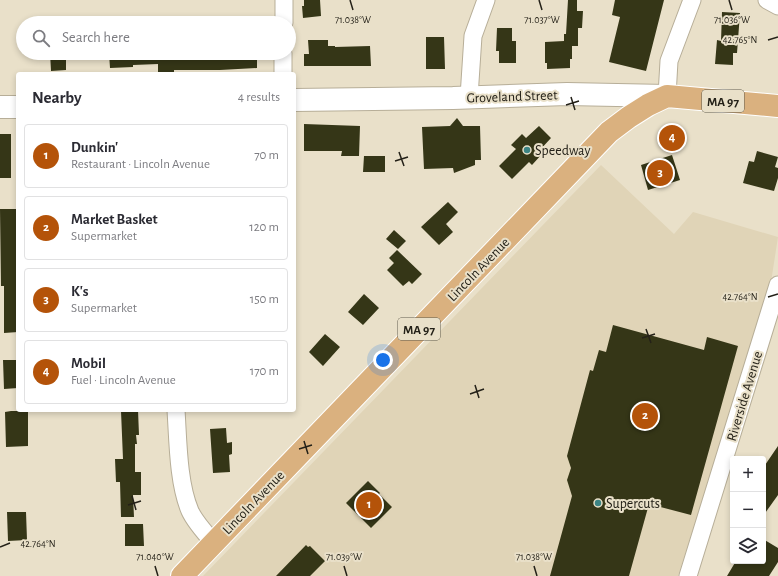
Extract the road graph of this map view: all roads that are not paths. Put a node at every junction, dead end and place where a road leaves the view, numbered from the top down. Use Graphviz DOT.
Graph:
graph roads {
  1 [pos="284,0"];
  2 [pos="486,0"];
  3 [pos="692,0"];
  4 [pos="767,0"];
  5 [pos="778,6"];
  6 [pos="284,16"];
  7 [pos="283,60"];
  8 [pos="283,72"];
  9 [pos="667,96"];
  10 [pos="469,97"];
  11 [pos="296,100"];
  12 [pos="16,106"];
  13 [pos="778,106"];
  14 [pos="0,107"];
  15 [pos="778,285"];
  16 [pos="176,412"];
  17 [pos="214,543"];
  18 [pos="182,576"];
  19 [pos="688,576"];
  1 -- 6 [label="street"];
  2 -- 10 [label="street"];
  3 -- 9 [label="street"];
  4 -- 5 [label="street"];
  7 -- 8 [label="street"];
  9 -- 10 [label="main road, Groveland Street"];
  9 -- 13 [label="main road, Groveland Street / MA 97"];
  9 -- 17 [label="main road, Lincoln Avenue / MA 97"];
  10 -- 11 [label="main road, Groveland Street"];
  12 -- 14 [label="main road"];
  15 -- 19 [label="street, Riverside Avenue"];
  16 -- 17 [label="street"];
  17 -- 18 [label="main road, Lincoln Avenue / MA 97"];
}
